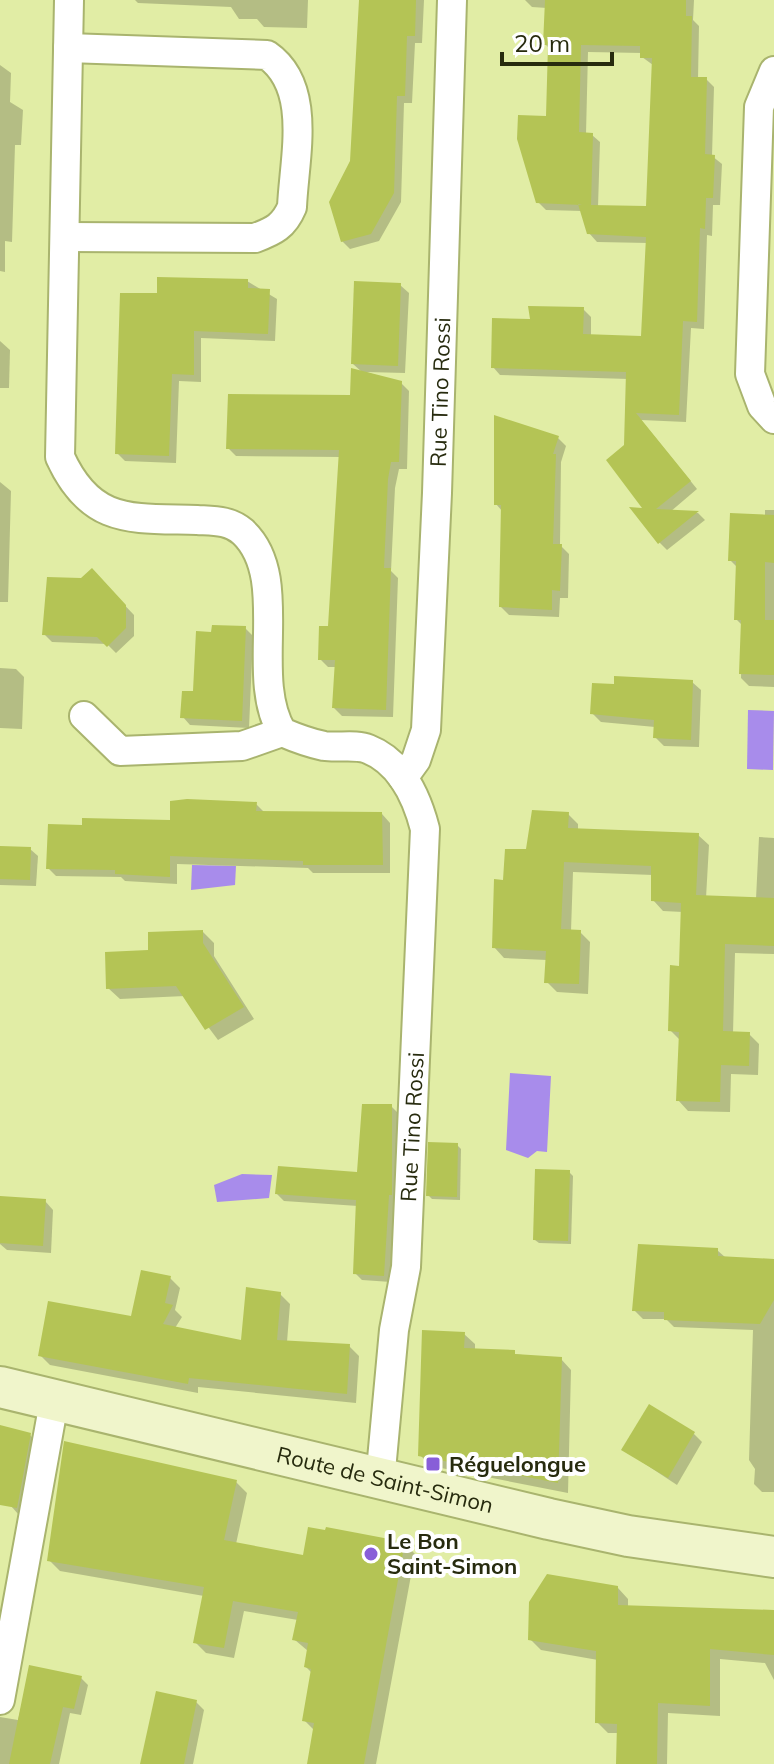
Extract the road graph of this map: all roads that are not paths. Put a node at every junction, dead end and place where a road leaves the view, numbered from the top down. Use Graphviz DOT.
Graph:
graph roads {
  1 [pos="69,0"];
  2 [pos="452,0"];
  3 [pos="68,48"];
  4 [pos="774,71"];
  5 [pos="66,237"];
  6 [pos="774,419"];
  7 [pos="84,716"];
  8 [pos="282,732"];
  9 [pos="403,778"];
  10 [pos="0,1387"];
  11 [pos="54,1402"];
  12 [pos="380,1481"];
  13 [pos="774,1557"];
  14 [pos="0,1700"];
  1 -- 3 [label="street"];
  2 -- 9 [label="street, Rue Tino Rossi"];
  3 -- 5 [label="street"];
  3 -- 5 [label="street"];
  4 -- 6 [label="street"];
  5 -- 8 [label="street"];
  7 -- 8 [label="street"];
  8 -- 9 [label="street, Rue Tino Rossi"];
  9 -- 12 [label="street, Rue Tino Rossi"];
  10 -- 11 [label="main road, Route de Saint-Simon"];
  11 -- 12 [label="main road, Route de Saint-Simon"];
  11 -- 14 [label="street"];
  12 -- 13 [label="main road, Route de Saint-Simon"];
}
